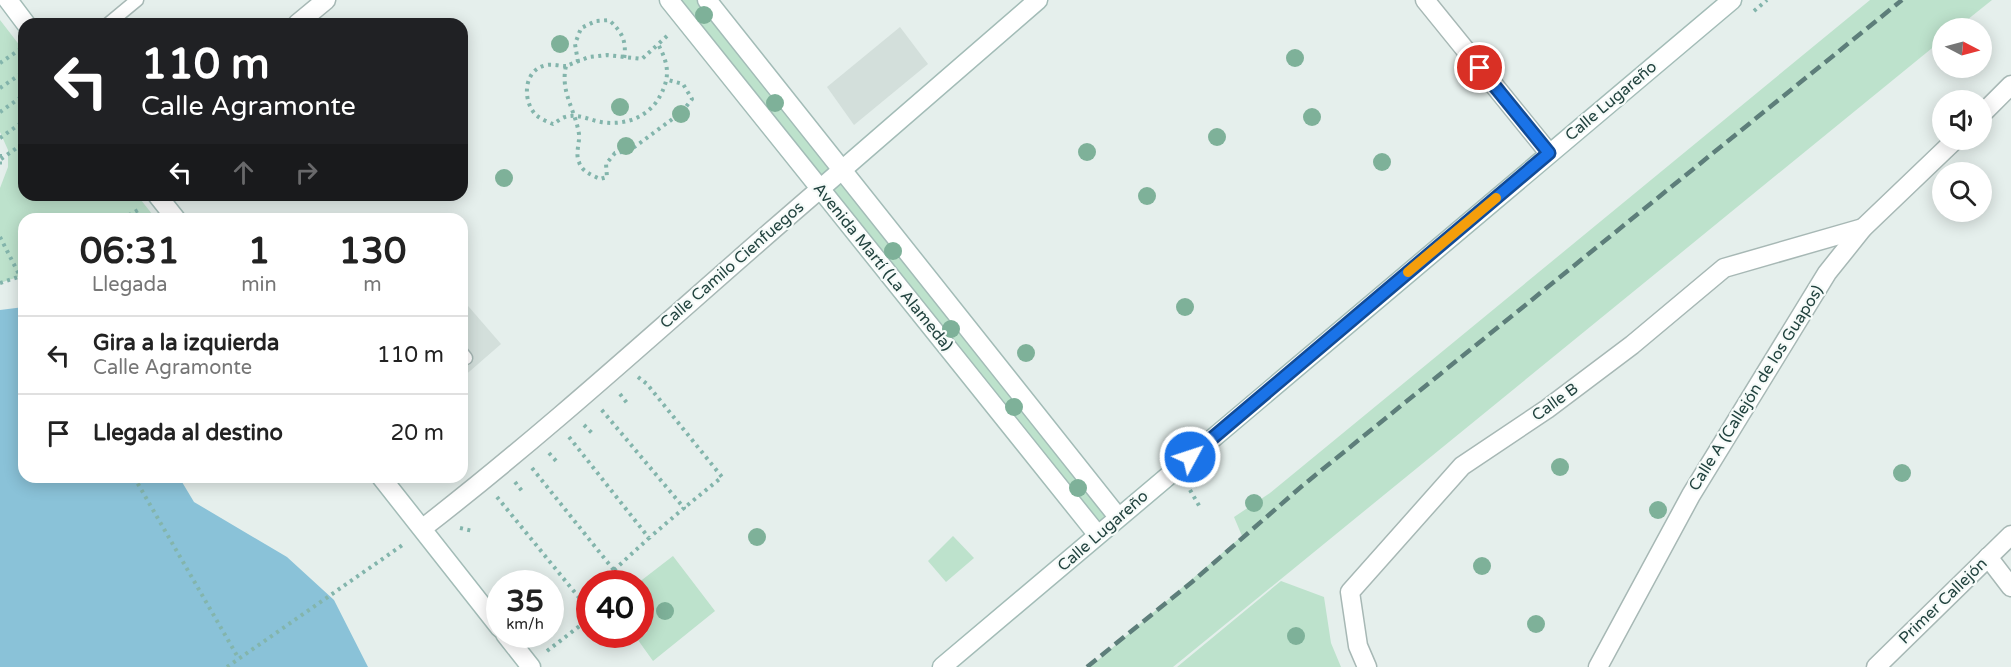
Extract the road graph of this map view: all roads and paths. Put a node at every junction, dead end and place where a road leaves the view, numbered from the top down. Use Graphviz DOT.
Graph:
graph roads {
  1 [pos="8,0"];
  2 [pos="137,0"];
  3 [pos="326,0"];
  4 [pos="669,0"];
  5 [pos="707,0"];
  6 [pos="1038,0"];
  7 [pos="1425,0"];
  8 [pos="1732,0"];
  9 [pos="22,18"];
  10 [pos="115,18"];
  11 [pos="304,18"];
  12 [pos="18,51"];
  13 [pos="624,59"];
  14 [pos="578,62"];
  15 [pos="0,63"];
  16 [pos="566,66"];
  17 [pos="18,76"];
  18 [pos="668,80"];
  19 [pos="2011,85"];
  20 [pos="0,88"];
  21 [pos="18,99"];
  22 [pos="1992,104"];
  23 [pos="0,112"];
  24 [pos="576,116"];
  25 [pos="18,125"];
  26 [pos="0,138"];
  27 [pos="18,147"];
  28 [pos="1945,150"];
  29 [pos="1549,153"];
  30 [pos="0,154"];
  31 [pos="1,159"];
  32 [pos="0,166"];
  33 [pos="842,169"];
  34 [pos="820,189"];
  35 [pos="149,201"];
  36 [pos="152,201"];
  37 [pos="131,213"];
  38 [pos="168,213"];
  39 [pos="1863,228"];
  40 [pos="0,237"];
  41 [pos="18,269"];
  42 [pos="18,277"];
  43 [pos="0,283"];
  44 [pos="645,367"];
  45 [pos="636,375"];
  46 [pos="630,381"];
  47 [pos="624,386"];
  48 [pos="612,397"];
  49 [pos="606,402"];
  50 [pos="561,441"];
  51 [pos="554,446"];
  52 [pos="137,483"];
  53 [pos="386,483"];
  54 [pos="487,501"];
  55 [pos="684,508"];
  56 [pos="1118,517"];
  57 [pos="462,520"];
  58 [pos="423,528"];
  59 [pos="1097,534"];
  60 [pos="2011,535"];
  61 [pos="459,536"];
  62 [pos="649,538"];
  63 [pos="1988,557"];
  64 [pos="614,570"];
  65 [pos="2011,587"];
  66 [pos="576,594"];
  67 [pos="486,610"];
  68 [pos="576,629"];
  69 [pos="564,639"];
  70 [pos="516,648"];
  71 [pos="239,659"];
  72 [pos="227,667"];
  73 [pos="531,667"];
  74 [pos="942,667"];
  75 [pos="1367,667"];
  76 [pos="1598,667"];
  77 [pos="1876,667"];
  1 -- 9 [label="street"];
  2 -- 10 [label="lane"];
  3 -- 11 [label="street"];
  4 -- 34 [label="street, Avenida Martí (La Alameda)"];
  5 -- 33 [label="street, Avenida Martí (La Alameda)"];
  6 -- 33 [label="street, Calle Camilo Cienfuegos"];
  7 -- 29 [label="street"];
  8 -- 29 [label="street, Calle Lugareño"];
  12 -- 15 [label="path"];
  13 -- 14 [label="path"];
  13 -- 14 [label="path"];
  13 -- 18 [label="path"];
  14 -- 16 [label="path"];
  16 -- 24 [label="path"];
  16 -- 24 [label="path"];
  17 -- 20 [label="path"];
  18 -- 24 [label="path"];
  18 -- 24 [label="path"];
  19 -- 22 [label="street"];
  21 -- 23 [label="path"];
  25 -- 26 [label="path"];
  27 -- 31 [label="path"];
  28 -- 39 [label="street, Calle A (Callejón de los Guapos)"];
  29 -- 56 [label="street, Calle Lugareño"];
  30 -- 31 [label="path"];
  31 -- 32 [label="path"];
  33 -- 34 [label="street, Calle Camilo Cienfuegos"];
  33 -- 56 [label="street, Avenida Martí (La Alameda)"];
  34 -- 58 [label="street, Calle Camilo Cienfuegos"];
  34 -- 59 [label="street, Avenida Martí (La Alameda)"];
  35 -- 37 [label="path"];
  36 -- 38 [label="street"];
  39 -- 75 [label="street, Calle B"];
  39 -- 76 [label="street, Calle A (Callejón de los Guapos)"];
  40 -- 41 [label="path"];
  42 -- 43 [label="path"];
  44 -- 45 [label="path"];
  45 -- 46 [label="path"];
  45 -- 55 [label="path"];
  47 -- 48 [label="path"];
  49 -- 55 [label="path"];
  50 -- 62 [label="path"];
  51 -- 64 [label="path"];
  52 -- 71 [label="path"];
  53 -- 58 [label="street"];
  54 -- 66 [label="path"];
  55 -- 62 [label="path"];
  56 -- 59 [label="street, Calle Lugareño"];
  57 -- 61 [label="path"];
  58 -- 67 [label="street"];
  58 -- 71 [label="path"];
  59 -- 74 [label="street, Calle Lugareño"];
  60 -- 63 [label="street, Primer Callejón"];
  62 -- 64 [label="path"];
  63 -- 65 [label="street"];
  63 -- 77 [label="street, Primer Callejón"];
  68 -- 69 [label="path"];
  70 -- 73 [label="street"];
  71 -- 72 [label="path"];
}
